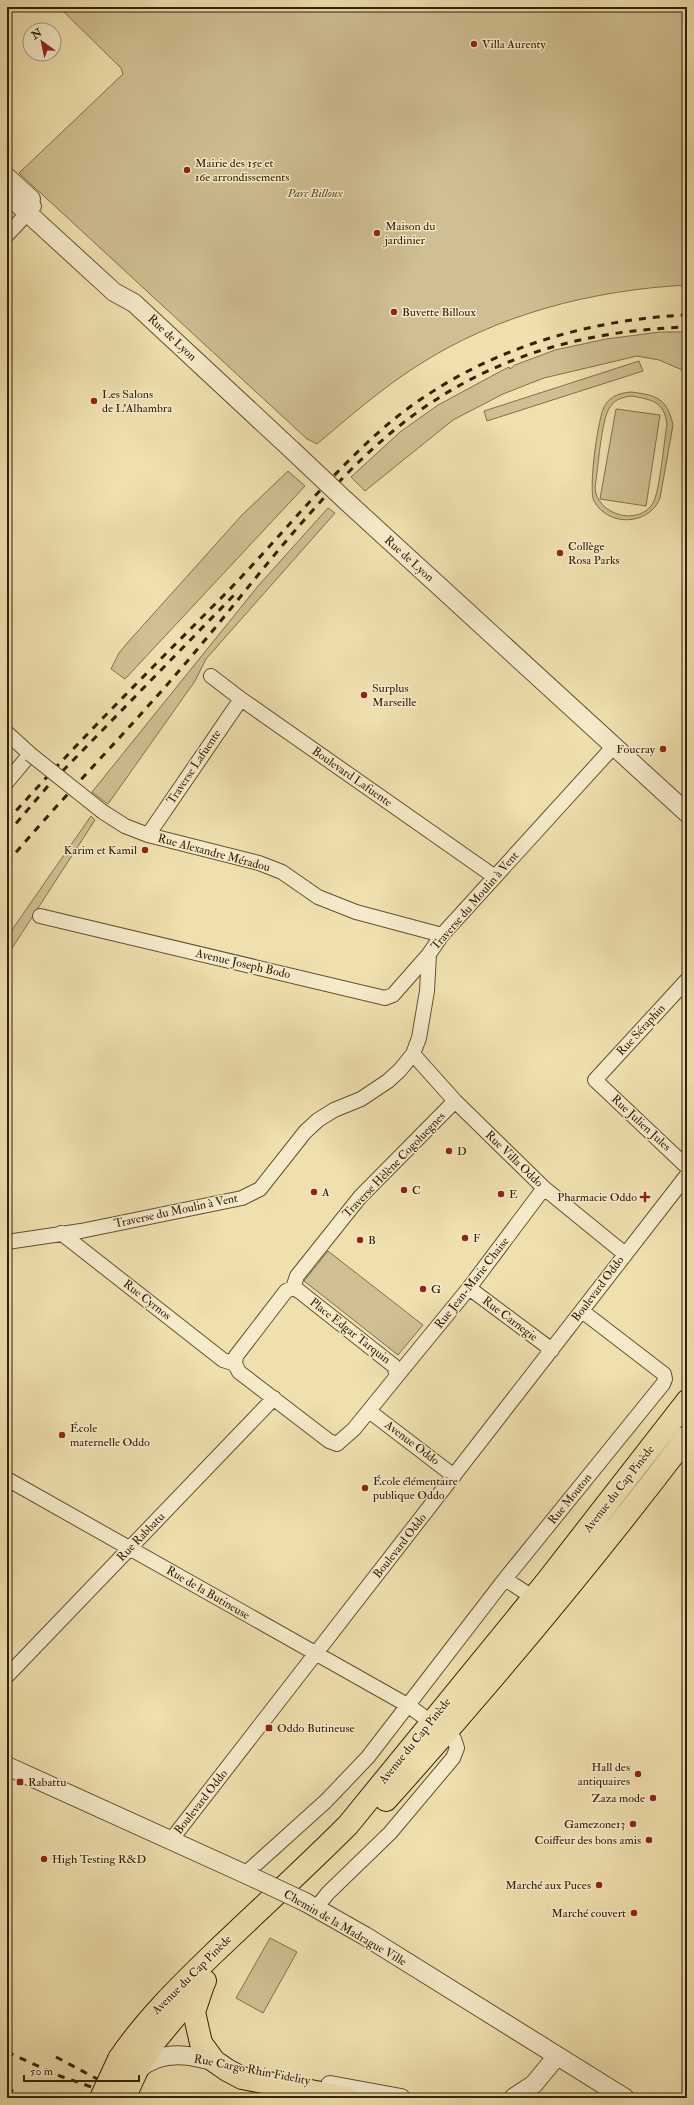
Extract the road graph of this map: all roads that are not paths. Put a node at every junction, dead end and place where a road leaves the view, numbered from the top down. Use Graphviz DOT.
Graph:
graph roads {
  1 [pos="7,177"];
  2 [pos="7,194"];
  3 [pos="32,208"];
  4 [pos="7,235"];
  5 [pos="211,676"];
  6 [pos="241,698"];
  7 [pos="7,733"];
  8 [pos="614,746"];
  9 [pos="30,754"];
  10 [pos="7,782"];
  11 [pos="687,813"];
  12 [pos="148,835"];
  13 [pos="495,878"];
  14 [pos="40,916"];
  15 [pos="442,935"];
  16 [pos="429,954"];
  17 [pos="687,980"];
  18 [pos="412,1054"];
  19 [pos="595,1080"];
  20 [pos="455,1101"];
  21 [pos="687,1167"];
  22 [pos="687,1175"];
  23 [pos="544,1188"];
  24 [pos="61,1233"];
  25 [pos="7,1242"];
  26 [pos="624,1254"];
  27 [pos="293,1288"];
  28 [pos="469,1288"];
  29 [pos="582,1311"];
  30 [pos="552,1350"];
  31 [pos="235,1364"];
  32 [pos="397,1376"];
  33 [pos="274,1398"];
  34 [pos="687,1401"];
  35 [pos="369,1411"];
  36 [pos="687,1437"];
  37 [pos="454,1476"];
  38 [pos="7,1479"];
  39 [pos="130,1548"];
  40 [pos="505,1579"];
  41 [pos="533,1598"];
  42 [pos="555,1603"];
  43 [pos="316,1654"];
  44 [pos="7,1676"];
  45 [pos="409,1706"];
  46 [pos="438,1727"];
  47 [pos="7,1766"];
  48 [pos="171,1840"];
  49 [pos="250,1876"];
  50 [pos="310,1905"];
  51 [pos="204,1982"];
  52 [pos="557,2056"];
  53 [pos="214,2061"];
  54 [pos="128,2065"];
  55 [pos="101,2098"];
  56 [pos="124,2098"];
  57 [pos="347,2098"];
  58 [pos="401,2098"];
  59 [pos="514,2098"];
  60 [pos="625,2098"];
  1 -- 3 [label="street, Rue de Lyon"];
  2 -- 3 [label="street, Rue de Lyon"];
  3 -- 4 [label="street"];
  3 -- 8 [label="street, Rue de Lyon, bridge"];
  5 -- 6 [label="street, Boulevard Lafuente"];
  6 -- 12 [label="street, Traverse Lafuente"];
  6 -- 13 [label="street, Boulevard Lafuente"];
  7 -- 9 [label="street, Rue Alexandre Méradou"];
  8 -- 11 [label="street, Rue de Lyon"];
  8 -- 13 [label="street, Traverse du Moulin à Vent"];
  9 -- 10 [label="street"];
  9 -- 12 [label="street, Rue Alexandre Méradou, bridge"];
  12 -- 15 [label="street, Rue Alexandre Méradou"];
  13 -- 15 [label="street, Traverse du Moulin à Vent"];
  14 -- 16 [label="street, Avenue Joseph Bodo"];
  15 -- 16 [label="street, Traverse du Moulin à Vent"];
  16 -- 18 [label="street, Traverse du Moulin à Vent"];
  17 -- 19 [label="street, Rue Séraphin"];
  18 -- 20 [label="street, Rue Villa Oddo"];
  18 -- 24 [label="street, Traverse du Moulin à Vent"];
  19 -- 21 [label="street, Rue Julien Jules"];
  20 -- 23 [label="street, Rue Villa Oddo"];
  20 -- 27 [label="street, Traverse Hèlène Cogoluegnes"];
  22 -- 26 [label="street, Boulevard Oddo"];
  23 -- 26 [label="street, Rue Villa Oddo"];
  23 -- 28 [label="street, Rue Jean-Marie Chaise"];
  24 -- 25 [label="street, Traverse du Moulin à Vent"];
  24 -- 31 [label="street, Rue Cyrnos"];
  26 -- 29 [label="street, Boulevard Oddo"];
  27 -- 31 [label="street"];
  27 -- 32 [label="street, Place Edgar Tarquin"];
  28 -- 30 [label="street, Rue Carnegie"];
  28 -- 32 [label="street, Rue Jean-Marie Chaise"];
  29 -- 30 [label="street, Boulevard Oddo"];
  29 -- 40 [label="street, Rue Mouton"];
  30 -- 37 [label="street, Boulevard Oddo"];
  31 -- 33 [label="street, Place Edgar Tarquin"];
  32 -- 35 [label="street, Place Edgar Tarquin"];
  33 -- 35 [label="street, Place Edgar Tarquin"];
  33 -- 39 [label="street, Rue Rabbatu"];
  34 -- 41 [label="main road, Avenue du Cap Pinède"];
  35 -- 37 [label="street, Avenue Oddo"];
  36 -- 42 [label="main road, Avenue du Cap Pinède"];
  37 -- 43 [label="street, Boulevard Oddo"];
  38 -- 39 [label="street, Rue de la Butineuse"];
  39 -- 43 [label="street, Rue de la Butineuse"];
  39 -- 44 [label="street, Rue Rabbatu"];
  40 -- 41 [label="street"];
  40 -- 45 [label="street, Rue Mouton"];
  41 -- 42 [label="street"];
  41 -- 46 [label="main road, Avenue du Cap Pinède"];
  42 -- 46 [label="main road, Avenue du Cap Pinède"];
  43 -- 45 [label="street, Rue de la Butineuse"];
  43 -- 48 [label="street, Boulevard Oddo"];
  45 -- 46 [label="street, Rue de la Butineuse"];
  45 -- 49 [label="street, Rue Mouton"];
  46 -- 50 [label="street"];
  46 -- 51 [label="main road, Avenue du Cap Pinède"];
  46 -- 54 [label="main road, Avenue du Cap Pinède"];
  47 -- 48 [label="street, Chemin de la Madrague Ville"];
  48 -- 49 [label="street, Chemin de la Madrague Ville"];
  49 -- 50 [label="street, Chemin de la Madrague Ville, bridge"];
  50 -- 52 [label="street, Chemin de la Madrague Ville"];
  51 -- 53 [label="main road"];
  51 -- 54 [label="main road, Avenue du Cap Pinède"];
  52 -- 59 [label="street"];
  52 -- 60 [label="street, Chemin de la Madrague Ville"];
  53 -- 54 [label="street, Rue Cargo Rhin Fidelity"];
  53 -- 57 [label="main road"];
  53 -- 58 [label="street, Rue Cargo Rhin Fidelity"];
  54 -- 55 [label="main road, Rue Cargo Rhin Fidelity, bridge"];
  54 -- 56 [label="main road, Rue Cargo Rhin Fidelity, bridge"];
}
